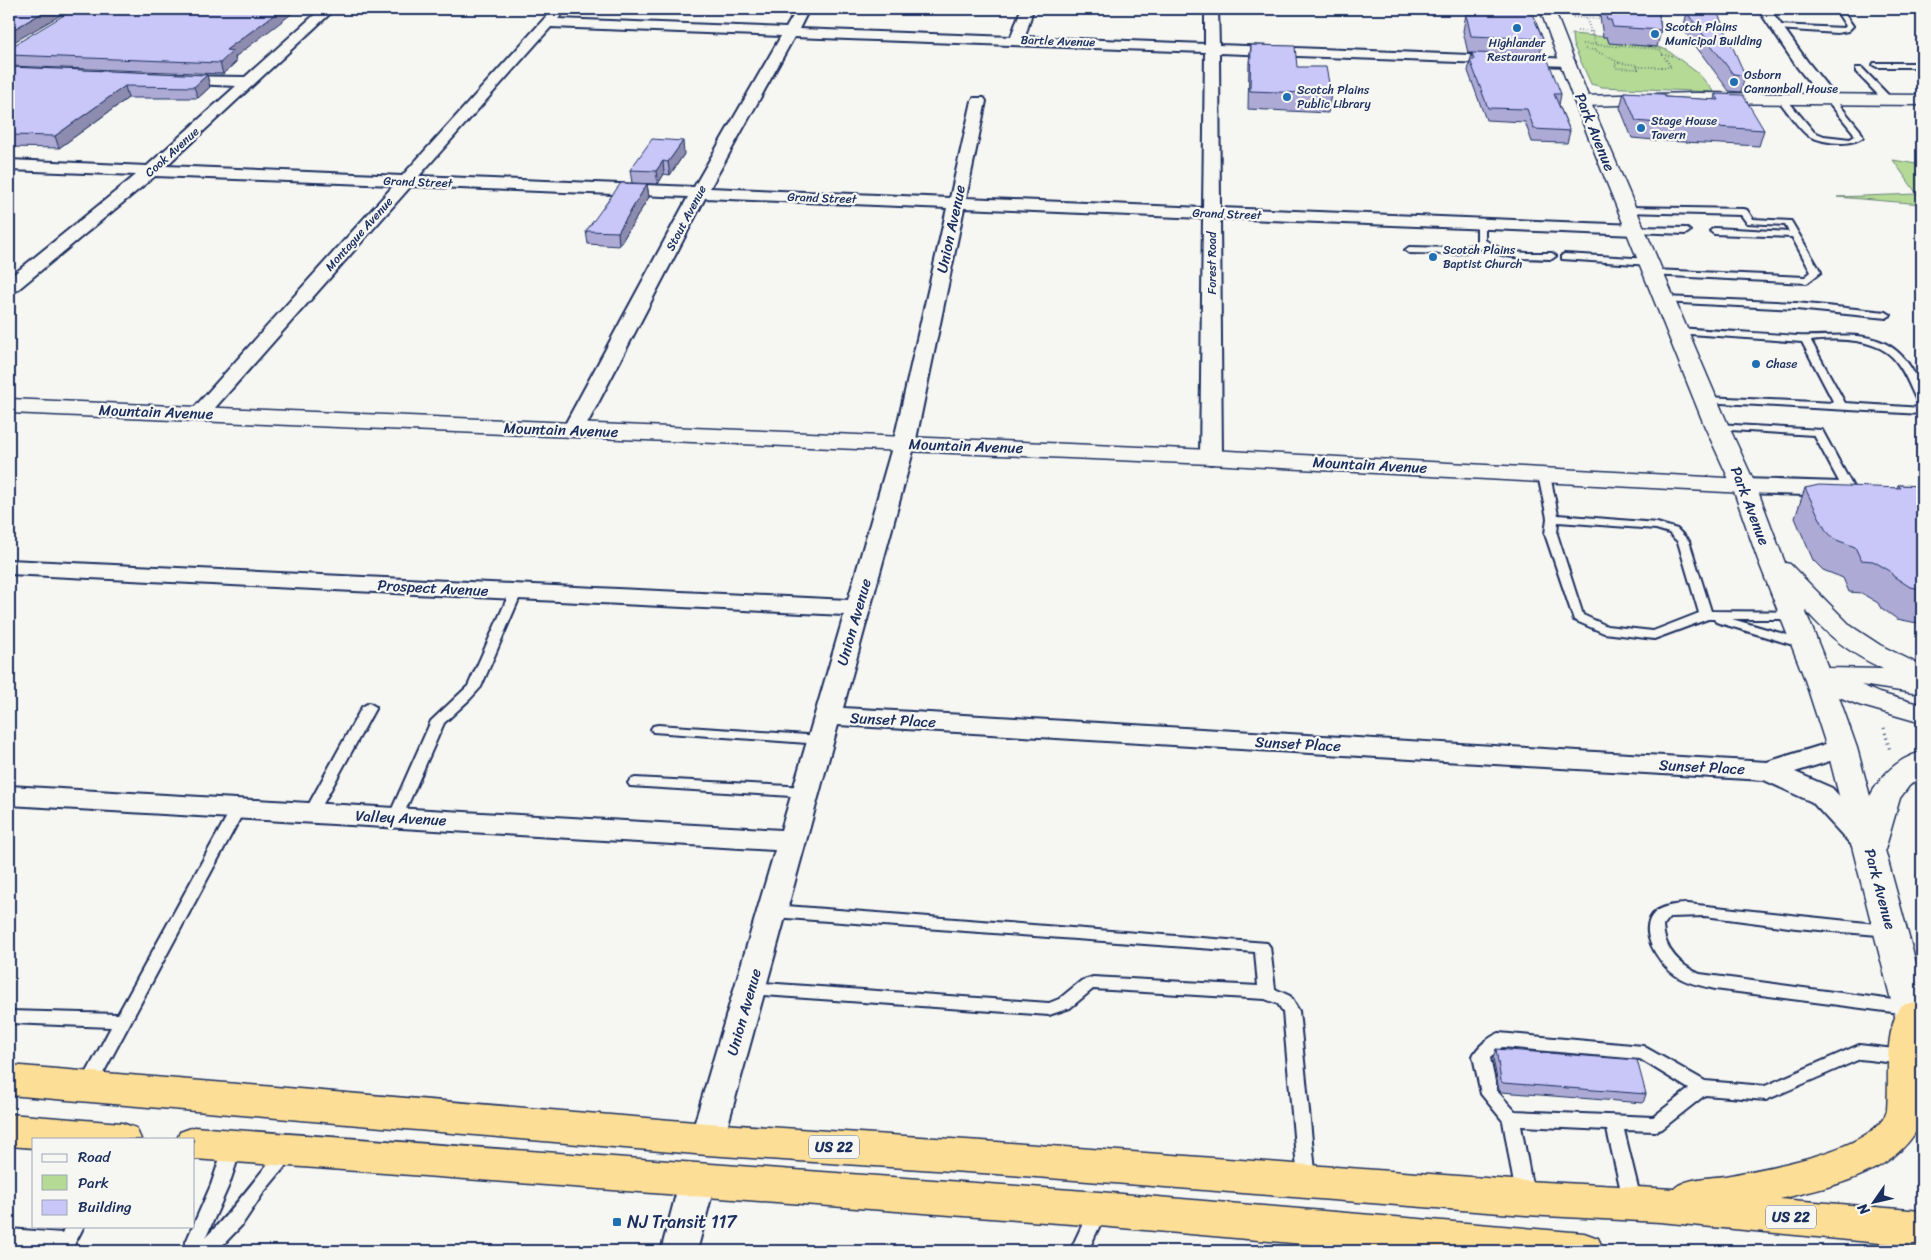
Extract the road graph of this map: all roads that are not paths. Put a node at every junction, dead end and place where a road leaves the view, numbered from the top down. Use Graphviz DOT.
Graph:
graph roads {
  1 [pos="328,9"];
  2 [pos="560,9"];
  3 [pos="803,9"];
  4 [pos="1027,9"];
  5 [pos="1212,9"];
  6 [pos="1547,9"];
  7 [pos="1764,9"];
  8 [pos="1838,9"];
  9 [pos="548,23"];
  10 [pos="1776,27"];
  11 [pos="790,32"];
  12 [pos="1017,40"];
  13 [pos="1212,47"];
  14 [pos="1568,62"];
  15 [pos="1877,65"];
  16 [pos="1922,65"];
  17 [pos="1859,70"];
  18 [pos="162,78"];
  19 [pos="249,82"];
  20 [pos="1580,94"];
  21 [pos="1781,98"];
  22 [pos="1830,99"];
  23 [pos="1887,99"];
  24 [pos="1922,100"];
  25 [pos="979,101"];
  26 [pos="9,165"];
  27 [pos="150,172"];
  28 [pos="406,182"];
  29 [pos="699,193"];
  30 [pos="957,203"];
  31 [pos="1628,210"];
  32 [pos="1212,213"];
  33 [pos="1482,224"];
  34 [pos="1636,230"];
  35 [pos="1686,231"];
  36 [pos="1714,232"];
  37 [pos="1795,235"];
  38 [pos="1481,241"];
  39 [pos="1409,250"];
  40 [pos="1552,256"];
  41 [pos="1565,257"];
  42 [pos="9,265"];
  43 [pos="35,266"];
  44 [pos="1652,268"];
  45 [pos="9,287"];
  46 [pos="1665,300"];
  47 [pos="1886,315"];
  48 [pos="1678,331"];
  49 [pos="1806,339"];
  50 [pos="1706,400"];
  51 [pos="1922,401"];
  52 [pos="9,406"];
  53 [pos="1842,406"];
  54 [pos="1922,411"];
  55 [pos="199,414"];
  56 [pos="1717,427"];
  57 [pos="573,430"];
  58 [pos="904,444"];
  59 [pos="1211,457"];
  60 [pos="1544,475"];
  61 [pos="1744,486"];
  62 [pos="1858,490"];
  63 [pos="1553,518"];
  64 [pos="1771,560"];
  65 [pos="9,567"];
  66 [pos="516,592"];
  67 [pos="858,608"];
  68 [pos="1706,615"];
  69 [pos="1794,615"];
  70 [pos="1806,644"];
  71 [pos="1922,676"];
  72 [pos="1818,677"];
  73 [pos="1922,687"];
  74 [pos="369,706"];
  75 [pos="1922,714"];
  76 [pos="824,728"];
  77 [pos="658,729"];
  78 [pos="1842,748"];
  79 [pos="1922,762"];
  80 [pos="1768,771"];
  81 [pos="635,783"];
  82 [pos="806,792"];
  83 [pos="9,796"];
  84 [pos="238,809"];
  85 [pos="311,813"];
  86 [pos="395,818"];
  87 [pos="792,841"];
  88 [pos="1870,848"];
  89 [pos="773,911"];
  90 [pos="1891,930"];
  91 [pos="750,988"];
  92 [pos="1266,993"];
  93 [pos="9,1017"];
  94 [pos="123,1021"];
  95 [pos="1913,1028"];
  96 [pos="9,1080"];
  97 [pos="87,1086"];
  98 [pos="1702,1088"];
  99 [pos="1510,1118"];
  100 [pos="1614,1123"];
  101 [pos="9,1130"];
  102 [pos="109,1138"];
  103 [pos="707,1138"];
  104 [pos="195,1143"];
  105 [pos="233,1146"];
  106 [pos="289,1150"];
  107 [pos="698,1180"];
  108 [pos="1307,1181"];
  109 [pos="1526,1198"];
  110 [pos="1647,1204"];
  111 [pos="1099,1209"];
  112 [pos="1922,1229"];
  113 [pos="9,1237"];
  114 [pos="68,1240"];
  115 [pos="191,1251"];
  116 [pos="204,1251"];
  117 [pos="679,1251"];
  118 [pos="1079,1251"];
  119 [pos="1584,1251"];
  1 -- 19 [label="street, Cook Avenue"];
  2 -- 9 [label="street, Montague Avenue"];
  3 -- 11 [label="street, Stout Avenue"];
  4 -- 12 [label="street"];
  5 -- 13 [label="street, Forest Road"];
  6 -- 14 [label="main road, Park Avenue"];
  7 -- 10 [label="street"];
  8 -- 10 [label="lane"];
  9 -- 11 [label="street, Bartle Avenue"];
  9 -- 28 [label="street, Montague Avenue"];
  10 -- 22 [label="street"];
  11 -- 12 [label="street, Bartle Avenue"];
  11 -- 29 [label="street, Stout Avenue"];
  12 -- 13 [label="street, Bartle Avenue"];
  13 -- 14 [label="street, Bartle Avenue"];
  13 -- 32 [label="street, Forest Road"];
  14 -- 20 [label="main road, Park Avenue"];
  15 -- 16 [label="lane"];
  17 -- 23 [label="lane"];
  18 -- 19 [label="street"];
  19 -- 27 [label="street, Cook Avenue"];
  20 -- 21 [label="main road"];
  20 -- 31 [label="main road, Park Avenue"];
  21 -- 22 [label="main road"];
  21 -- 22 [label="lane"];
  22 -- 23 [label="main road"];
  23 -- 24 [label="main road"];
  25 -- 30 [label="street, Union Avenue"];
  26 -- 27 [label="street, Grand Street"];
  27 -- 28 [label="street, Grand Street"];
  27 -- 43 [label="street, Cook Avenue"];
  28 -- 29 [label="street, Grand Street"];
  28 -- 55 [label="street, Montague Avenue"];
  29 -- 30 [label="street, Grand Street"];
  29 -- 57 [label="street, Stout Avenue"];
  30 -- 32 [label="street, Grand Street"];
  30 -- 58 [label="street, Union Avenue"];
  31 -- 34 [label="main road, Park Avenue"];
  31 -- 37 [label="lane"];
  32 -- 33 [label="street, Grand Street"];
  32 -- 59 [label="street, Forest Road"];
  33 -- 34 [label="street, Grand Street"];
  33 -- 38 [label="lane"];
  34 -- 35 [label="lane"];
  34 -- 44 [label="main road, Park Avenue"];
  36 -- 37 [label="lane"];
  37 -- 44 [label="lane"];
  38 -- 39 [label="lane"];
  38 -- 40 [label="lane"];
  41 -- 44 [label="lane"];
  42 -- 43 [label="street"];
  43 -- 45 [label="street, Cook Avenue"];
  44 -- 46 [label="main road, Park Avenue"];
  46 -- 47 [label="lane"];
  46 -- 48 [label="main road, Park Avenue"];
  48 -- 49 [label="lane"];
  48 -- 50 [label="main road, Park Avenue"];
  49 -- 51 [label="lane"];
  49 -- 53 [label="lane"];
  50 -- 53 [label="lane"];
  50 -- 56 [label="main road, Park Avenue"];
  52 -- 55 [label="main road, Mountain Avenue"];
  53 -- 54 [label="lane"];
  55 -- 57 [label="main road, Mountain Avenue"];
  56 -- 61 [label="main road, Park Avenue"];
  56 -- 62 [label="lane"];
  57 -- 58 [label="main road, Mountain Avenue"];
  58 -- 59 [label="main road, Mountain Avenue"];
  58 -- 67 [label="street, Union Avenue"];
  59 -- 60 [label="main road, Mountain Avenue"];
  60 -- 61 [label="main road, Mountain Avenue"];
  60 -- 63 [label="lane"];
  61 -- 62 [label="street, Mountain Avenue"];
  61 -- 64 [label="main road, Park Avenue"];
  63 -- 68 [label="lane"];
  63 -- 68 [label="lane"];
  64 -- 69 [label="main road, Park Avenue"];
  64 -- 71 [label="main road"];
  65 -- 66 [label="street, Prospect Avenue"];
  66 -- 67 [label="street, Prospect Avenue"];
  66 -- 86 [label="lane"];
  67 -- 76 [label="street, Union Avenue"];
  68 -- 69 [label="lane"];
  68 -- 70 [label="lane"];
  69 -- 70 [label="main road, Park Avenue"];
  70 -- 72 [label="main road, Park Avenue"];
  72 -- 73 [label="main road"];
  72 -- 75 [label="main road"];
  72 -- 78 [label="main road, Park Avenue"];
  74 -- 85 [label="lane"];
  76 -- 77 [label="lane"];
  76 -- 80 [label="street, Sunset Place"];
  76 -- 82 [label="street, Union Avenue"];
  78 -- 80 [label="street, Sunset Place"];
  78 -- 88 [label="main road, Park Avenue"];
  79 -- 88 [label="main road"];
  80 -- 88 [label="street, Sunset Place"];
  81 -- 82 [label="lane"];
  82 -- 87 [label="street, Union Avenue"];
  83 -- 84 [label="street, Valley Avenue"];
  84 -- 85 [label="street, Valley Avenue"];
  84 -- 94 [label="lane"];
  85 -- 86 [label="street, Valley Avenue"];
  86 -- 87 [label="street, Valley Avenue"];
  87 -- 89 [label="street, Union Avenue"];
  88 -- 90 [label="main road, Park Avenue"];
  89 -- 91 [label="street, Union Avenue"];
  89 -- 92 [label="lane"];
  90 -- 95 [label="main road, Park Avenue"];
  90 -- 95 [label="lane"];
  91 -- 92 [label="lane"];
  91 -- 103 [label="street, Union Avenue"];
  92 -- 108 [label="lane"];
  93 -- 94 [label="lane"];
  94 -- 97 [label="lane"];
  95 -- 98 [label="lane"];
  95 -- 110 [label="highway"];
  96 -- 97 [label="highway, US 22"];
  97 -- 103 [label="highway, US 22"];
  98 -- 99 [label="lane"];
  98 -- 100 [label="lane"];
  99 -- 100 [label="lane"];
  99 -- 109 [label="lane"];
  100 -- 110 [label="lane"];
  101 -- 102 [label="highway"];
  103 -- 108 [label="highway, US 22"];
  104 -- 105 [label="highway"];
  105 -- 106 [label="highway"];
  105 -- 115 [label="lane"];
  106 -- 107 [label="highway"];
  106 -- 116 [label="lane"];
  107 -- 111 [label="highway"];
  107 -- 117 [label="street"];
  108 -- 109 [label="highway, US 22"];
  109 -- 110 [label="highway, US 22"];
  110 -- 112 [label="highway, US 22"];
  111 -- 118 [label="lane"];
  111 -- 119 [label="highway"];
  113 -- 114 [label="lane"];
}
